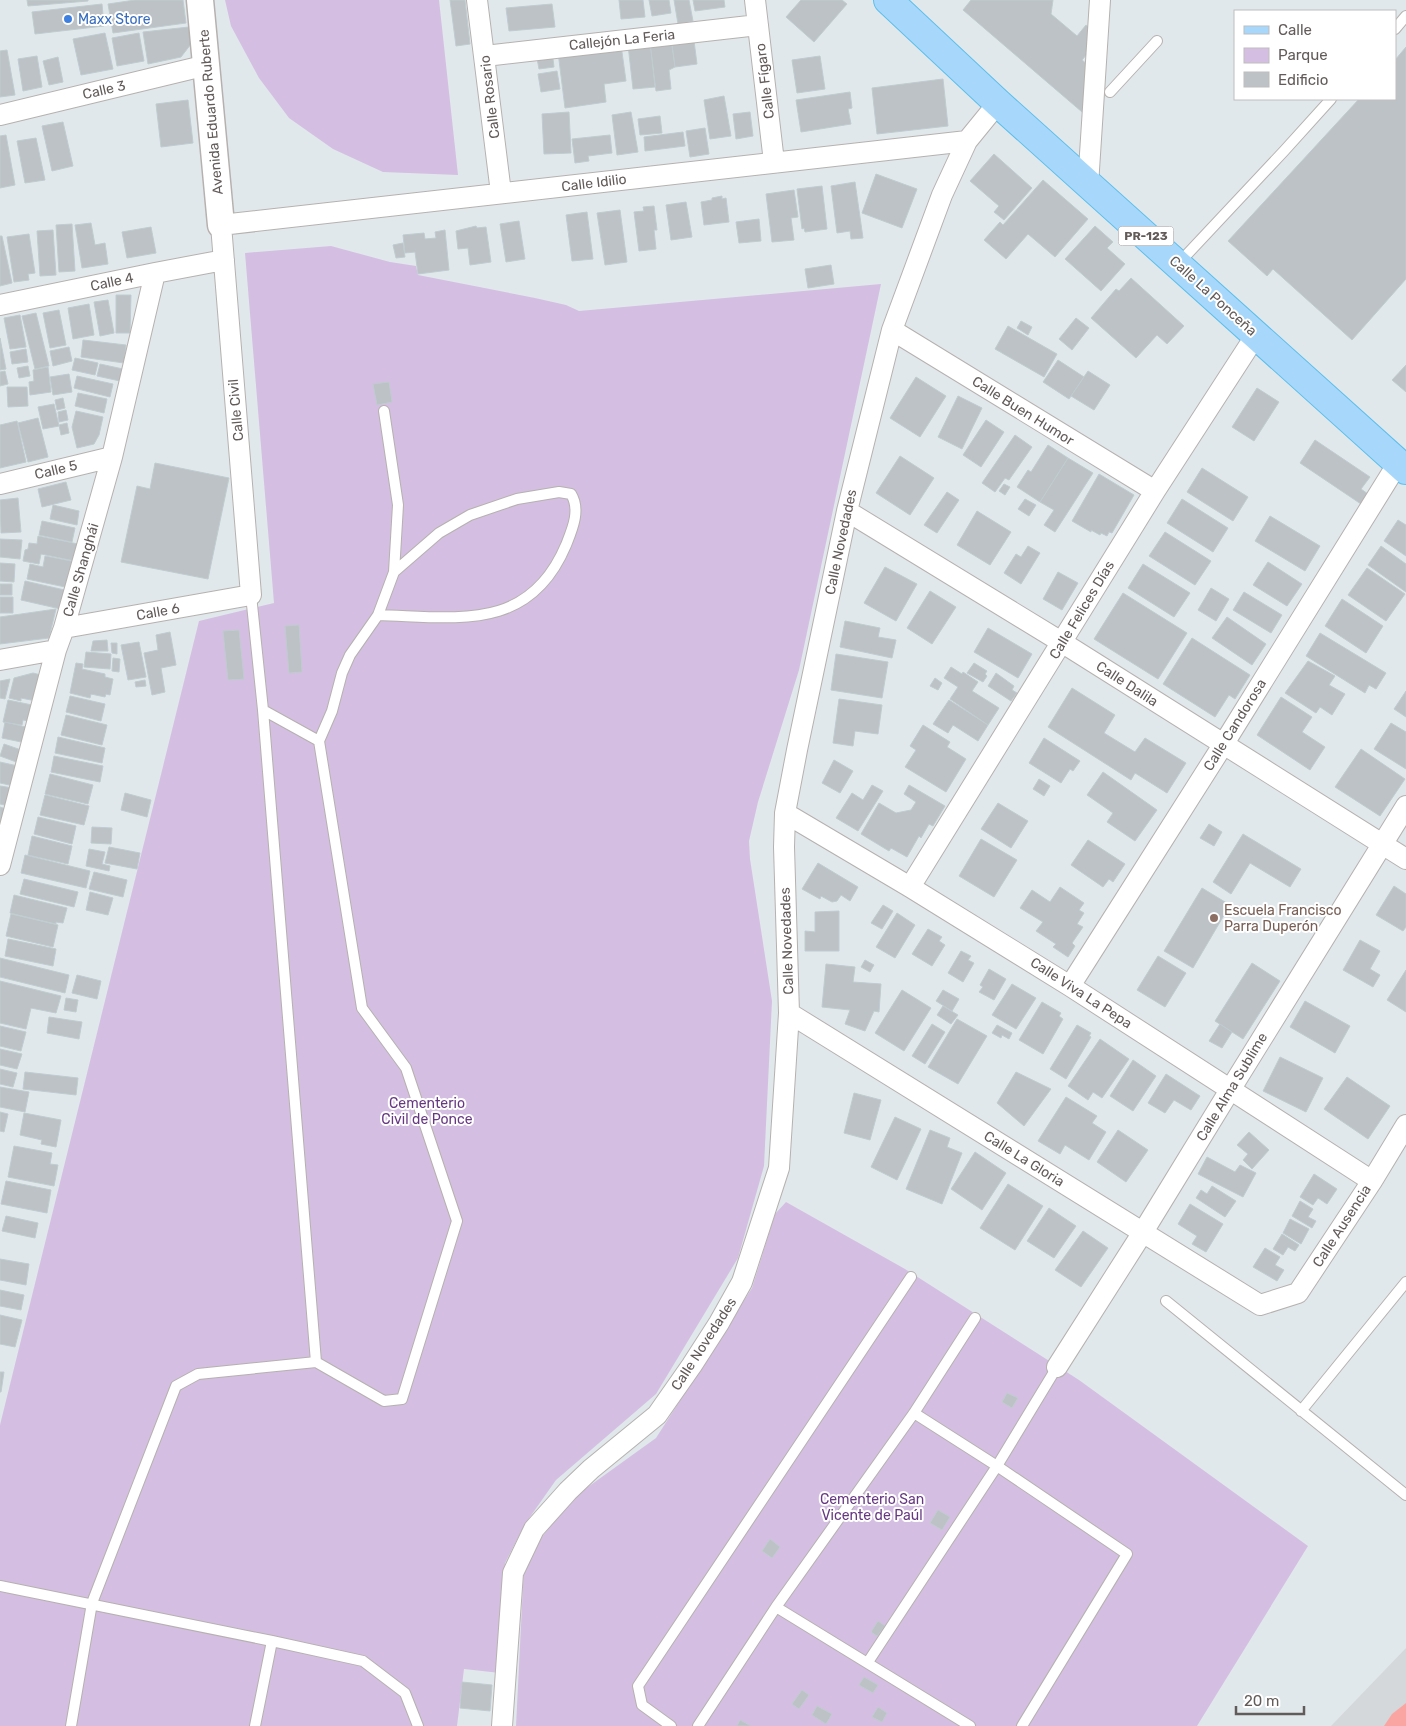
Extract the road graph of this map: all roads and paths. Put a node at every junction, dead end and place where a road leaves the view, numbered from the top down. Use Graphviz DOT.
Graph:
graph roads {
  1 [pos="200,0"];
  2 [pos="477,0"];
  3 [pos="755,0"];
  4 [pos="888,0"];
  5 [pos="1100,0"];
  6 [pos="1406,16"];
  7 [pos="758,25"];
  8 [pos="1396,28"];
  9 [pos="1157,41"];
  10 [pos="485,56"];
  11 [pos="207,66"];
  12 [pos="1110,92"];
  13 [pos="1330,100"];
  14 [pos="998,104"];
  15 [pos="0,115"];
  16 [pos="967,141"];
  17 [pos="774,162"];
  18 [pos="1088,185"];
  19 [pos="502,193"];
  20 [pos="221,225"];
  21 [pos="224,260"];
  22 [pos="1178,265"];
  23 [pos="155,273"];
  24 [pos="0,305"];
  25 [pos="892,330"];
  26 [pos="1256,335"];
  27 [pos="384,411"];
  28 [pos="112,457"];
  29 [pos="1402,466"];
  30 [pos="0,484"];
  31 [pos="1155,492"];
  32 [pos="847,511"];
  33 [pos="394,572"];
  34 [pos="251,595"];
  35 [pos="378,615"];
  36 [pos="64,628"];
  37 [pos="1063,643"];
  38 [pos="56,650"];
  39 [pos="0,660"];
  40 [pos="263,710"];
  41 [pos="319,741"];
  42 [pos="1223,745"];
  43 [pos="1406,806"];
  44 [pos="785,813"];
  45 [pos="1382,844"];
  46 [pos="1,858"];
  47 [pos="1406,859"];
  48 [pos="910,887"];
  49 [pos="1070,986"];
  50 [pos="788,1013"];
  51 [pos="1230,1090"];
  52 [pos="1406,1125"];
  53 [pos="1372,1181"];
  54 [pos="1143,1232"];
  55 [pos="911,1276"];
  56 [pos="1406,1282"];
  57 [pos="1166,1301"];
  58 [pos="1260,1305"];
  59 [pos="975,1318"];
  60 [pos="316,1362"];
  61 [pos="1057,1367"];
  62 [pos="1301,1411"];
  63 [pos="914,1413"];
  64 [pos="997,1466"];
  65 [pos="1406,1495"];
  66 [pos="0,1586"];
  67 [pos="92,1603"];
  68 [pos="776,1607"];
  69 [pos="272,1641"];
  70 [pos="868,1662"];
  71 [pos="71,1726"];
  72 [pos="255,1726"];
  73 [pos="418,1726"];
  74 [pos="502,1726"];
  75 [pos="670,1726"];
  76 [pos="698,1726"];
  77 [pos="970,1726"];
  78 [pos="1022,1726"];
  1 -- 11 [label="street, Avenida Eduardo Ruberte"];
  2 -- 10 [label="street, Calle Rosario"];
  3 -- 7 [label="street, Calle Fígaro"];
  4 -- 14 [label="main road, Calle La Ponceña / PR-123"];
  5 -- 18 [label="street"];
  6 -- 8 [label="lane"];
  7 -- 10 [label="street, Callejón La Feria"];
  7 -- 17 [label="street, Calle Fígaro"];
  9 -- 12 [label="lane"];
  10 -- 19 [label="street, Calle Rosario"];
  11 -- 15 [label="street, Calle 3"];
  11 -- 20 [label="street, Avenida Eduardo Ruberte"];
  13 -- 22 [label="lane"];
  14 -- 16 [label="street, Calle Novedades"];
  14 -- 18 [label="main road, Calle La Ponceña / PR-123"];
  16 -- 17 [label="street, Calle Idilio"];
  16 -- 25 [label="street, Calle Novedades"];
  17 -- 19 [label="street, Calle Idilio"];
  18 -- 22 [label="main road, Calle La Ponceña / PR-123"];
  19 -- 20 [label="street, Calle Idilio"];
  20 -- 21 [label="street, Calle Civil"];
  21 -- 23 [label="street, Calle 4"];
  21 -- 34 [label="street, Calle Civil"];
  22 -- 26 [label="main road, Calle La Ponceña / PR-123"];
  23 -- 24 [label="street, Calle 4"];
  23 -- 28 [label="street, Calle Shanghái"];
  25 -- 31 [label="street, Calle Buen Humor"];
  25 -- 32 [label="street, Calle Novedades"];
  26 -- 29 [label="main road, Calle La Ponceña / PR-123"];
  26 -- 31 [label="street, Calle Felices Días"];
  27 -- 33 [label="lane"];
  28 -- 30 [label="street, Calle 5"];
  28 -- 36 [label="street, Calle Shanghái"];
  29 -- 42 [label="street, Calle Candorosa"];
  31 -- 37 [label="street, Calle Felices Días"];
  32 -- 37 [label="street, Calle Dalila"];
  32 -- 44 [label="street, Calle Novedades"];
  33 -- 35 [label="lane"];
  33 -- 35 [label="lane"];
  34 -- 36 [label="street, Calle 6"];
  34 -- 40 [label="lane"];
  35 -- 41 [label="lane"];
  36 -- 38 [label="street, Calle Shanghái"];
  37 -- 42 [label="street, Calle Dalila"];
  37 -- 48 [label="street, Calle Felices Días"];
  38 -- 39 [label="street"];
  38 -- 46 [label="street, Calle Shanghái"];
  40 -- 41 [label="lane"];
  40 -- 60 [label="lane"];
  41 -- 60 [label="lane"];
  42 -- 45 [label="street, Calle Dalila"];
  42 -- 49 [label="street, Calle Candorosa"];
  43 -- 45 [label="street, Calle Alma Sublime"];
  44 -- 48 [label="street, Calle Viva La Pepa"];
  44 -- 50 [label="street, Calle Novedades"];
  45 -- 47 [label="street, Calle Dalila"];
  45 -- 51 [label="street, Calle Alma Sublime"];
  48 -- 49 [label="street, Calle Viva La Pepa"];
  49 -- 51 [label="street, Calle Viva La Pepa"];
  50 -- 54 [label="street, Calle La Gloria"];
  50 -- 74 [label="street, Calle Novedades"];
  51 -- 53 [label="street, Calle Viva La Pepa"];
  51 -- 54 [label="street, Calle Alma Sublime"];
  52 -- 53 [label="street, Calle Ausencia"];
  53 -- 58 [label="street, Calle Ausencia"];
  54 -- 58 [label="street, Calle La Gloria"];
  54 -- 61 [label="street, Calle Alma Sublime"];
  55 -- 75 [label="lane"];
  56 -- 62 [label="lane"];
  57 -- 62 [label="lane"];
  59 -- 63 [label="lane"];
  60 -- 67 [label="lane"];
  61 -- 64 [label="lane"];
  62 -- 65 [label="lane"];
  63 -- 64 [label="lane"];
  63 -- 68 [label="lane"];
  64 -- 70 [label="lane"];
  64 -- 78 [label="lane"];
  66 -- 67 [label="lane"];
  67 -- 69 [label="lane"];
  67 -- 71 [label="lane"];
  68 -- 70 [label="lane"];
  68 -- 76 [label="lane"];
  69 -- 72 [label="lane"];
  69 -- 73 [label="lane"];
  70 -- 77 [label="lane"];
}
